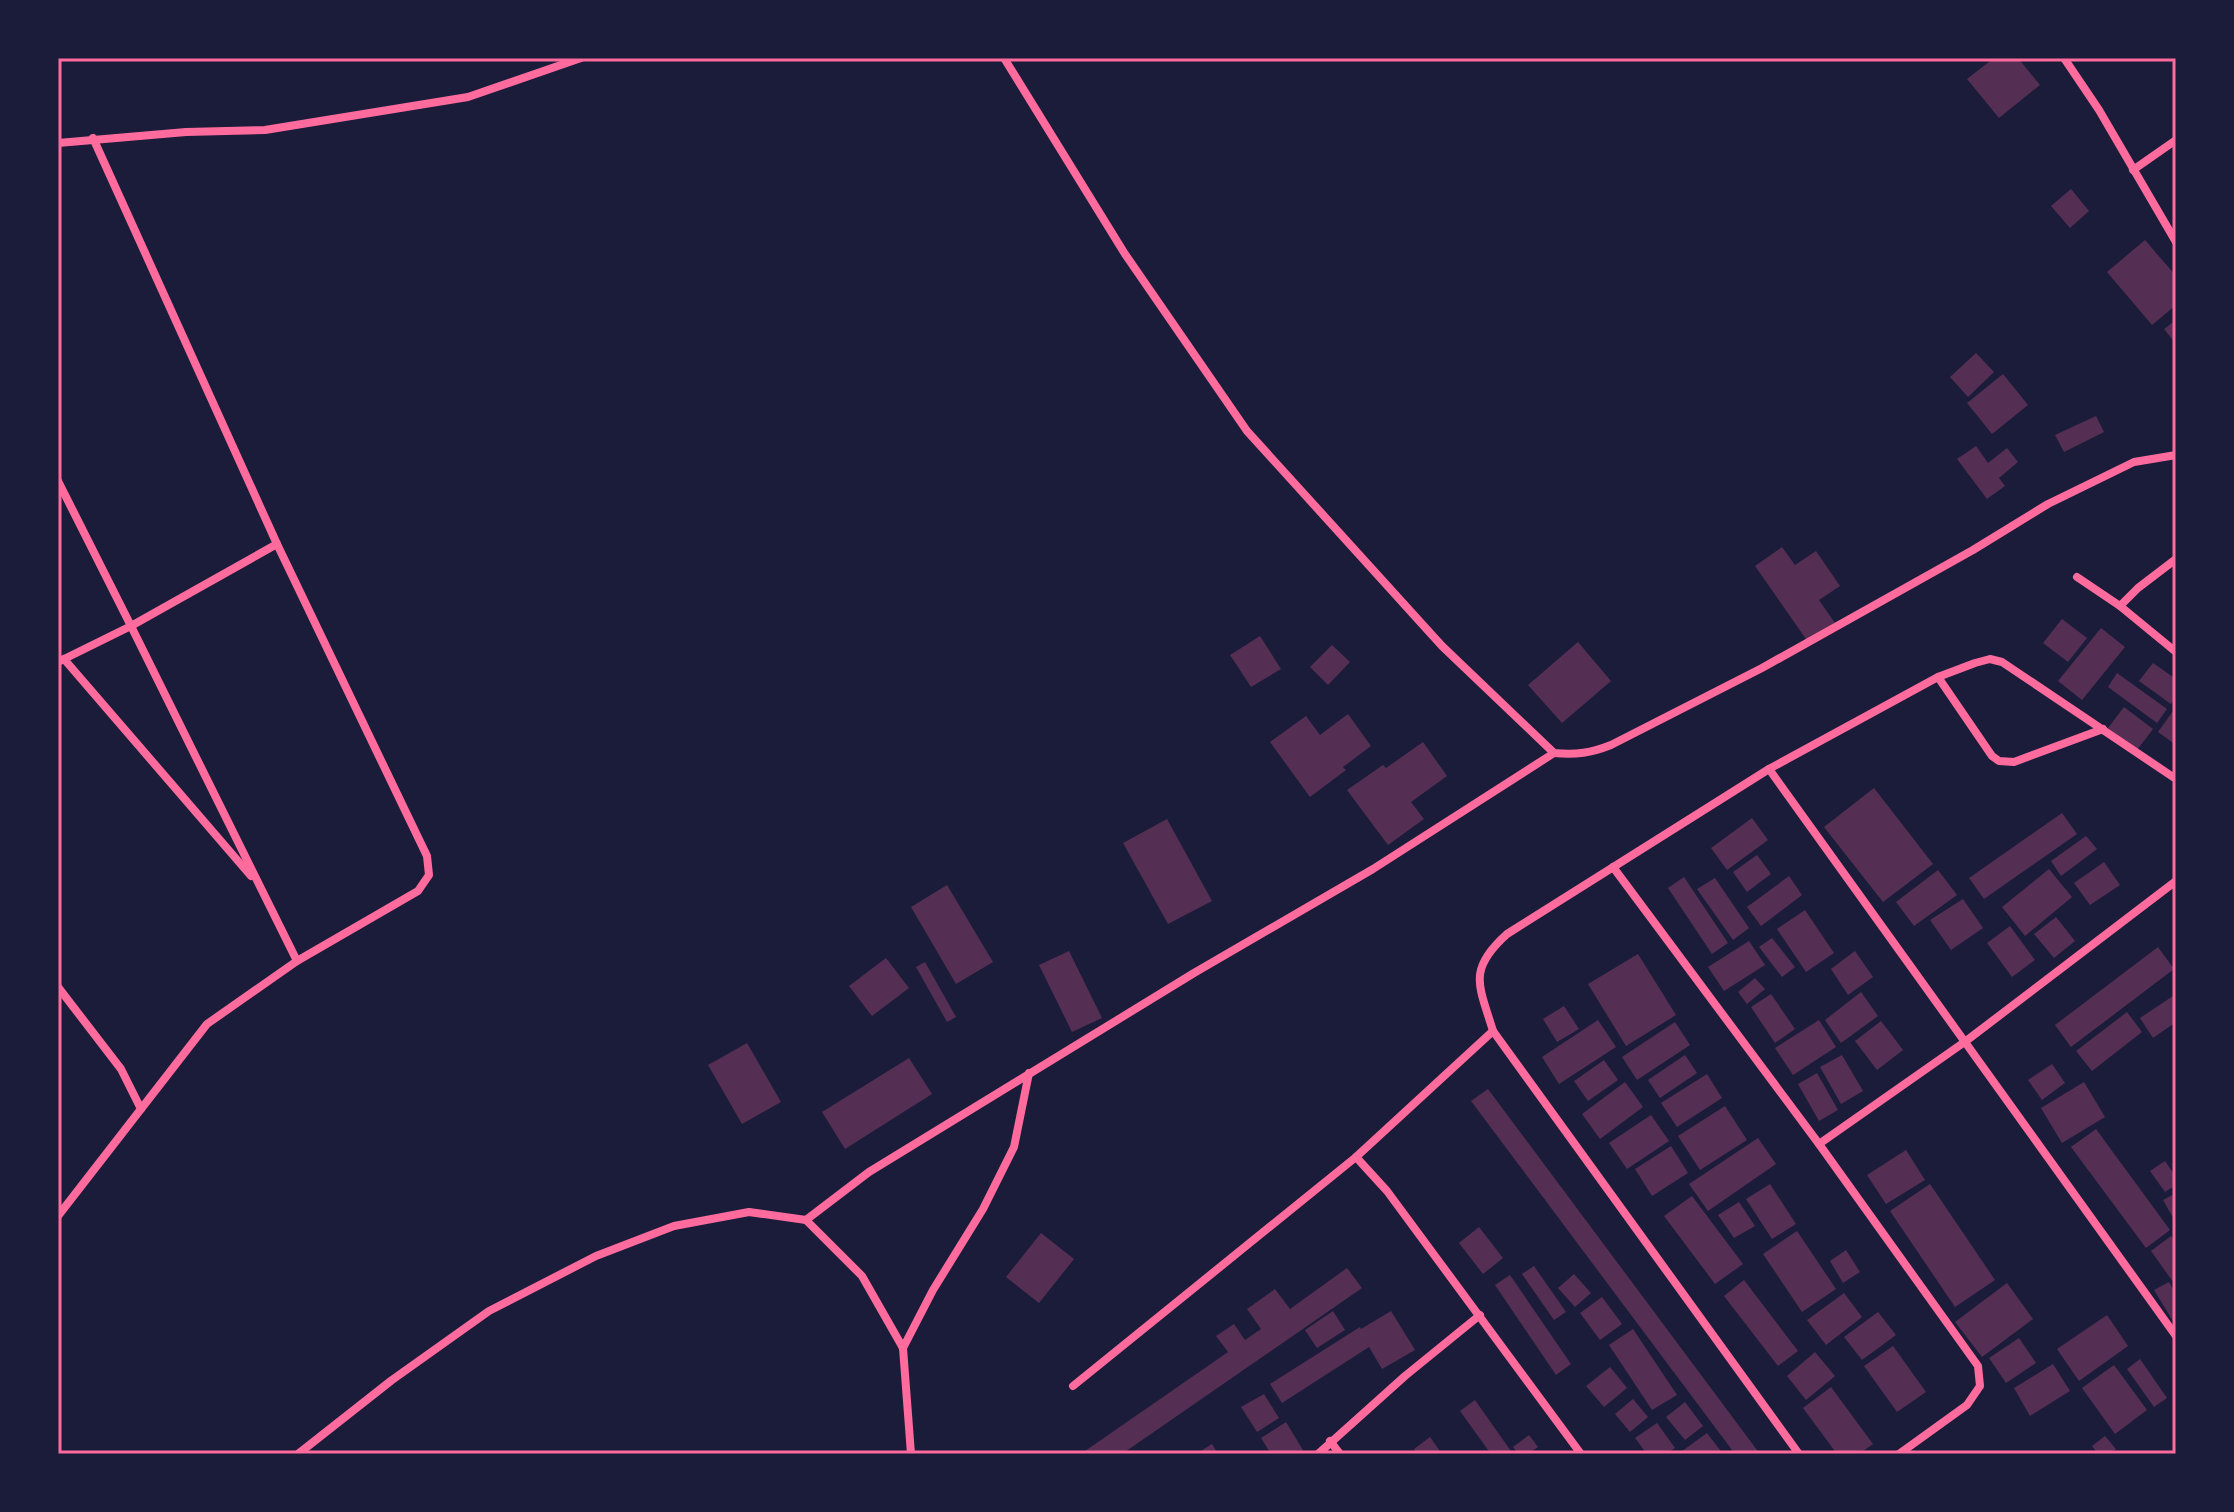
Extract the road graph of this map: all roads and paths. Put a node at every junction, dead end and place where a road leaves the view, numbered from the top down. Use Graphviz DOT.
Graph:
graph roads {
  1 [pos="581,58"];
  2 [pos="1004,58"];
  3 [pos="2064,58"];
  4 [pos="93,138"];
  5 [pos="2176,140"];
  6 [pos="58,143"];
  7 [pos="2133,170"];
  8 [pos="2176,242"];
  9 [pos="2176,455"];
  10 [pos="58,481"];
  11 [pos="277,544"];
  12 [pos="2176,559"];
  13 [pos="2077,577"];
  14 [pos="2120,606"];
  15 [pos="131,626"];
  16 [pos="2176,652"];
  17 [pos="61,660"];
  18 [pos="1938,677"];
  19 [pos="2103,729"];
  20 [pos="1554,753"];
  21 [pos="1769,769"];
  22 [pos="2176,779"];
  23 [pos="1613,867"];
  24 [pos="2176,881"];
  25 [pos="259,886"];
  26 [pos="297,961"];
  27 [pos="58,987"];
  28 [pos="1493,1031"];
  29 [pos="1966,1041"];
  30 [pos="1029,1073"];
  31 [pos="141,1109"];
  32 [pos="1819,1144"];
  33 [pos="1356,1157"];
  34 [pos="58,1216"];
  35 [pos="806,1220"];
  36 [pos="1480,1315"];
  37 [pos="2176,1336"];
  38 [pos="903,1348"];
  39 [pos="1073,1386"];
  40 [pos="1330,1441"];
  41 [pos="298,1454"];
  42 [pos="911,1454"];
  43 [pos="1318,1454"];
  44 [pos="1340,1454"];
  45 [pos="1581,1454"];
  46 [pos="1799,1454"];
  47 [pos="1899,1454"];
  1 -- 4 [label="street"];
  2 -- 20 [label="street"];
  3 -- 7 [label="street"];
  4 -- 6 [label="street"];
  4 -- 11 [label="street"];
  5 -- 7 [label="street"];
  7 -- 8 [label="street"];
  9 -- 20 [label="street"];
  10 -- 15 [label="street"];
  11 -- 15 [label="street"];
  11 -- 26 [label="street"];
  12 -- 14 [label="street"];
  13 -- 14 [label="street"];
  14 -- 16 [label="street"];
  15 -- 17 [label="street"];
  15 -- 25 [label="street"];
  17 -- 25 [label="street"];
  18 -- 19 [label="street"];
  18 -- 19 [label="street"];
  18 -- 21 [label="street"];
  19 -- 22 [label="street"];
  20 -- 30 [label="street"];
  21 -- 23 [label="street"];
  21 -- 29 [label="street"];
  23 -- 28 [label="street"];
  23 -- 32 [label="street"];
  24 -- 29 [label="street"];
  25 -- 26 [label="street"];
  26 -- 31 [label="street"];
  27 -- 31 [label="street"];
  28 -- 33 [label="street"];
  28 -- 46 [label="street"];
  29 -- 32 [label="street"];
  29 -- 37 [label="street"];
  30 -- 35 [label="street"];
  30 -- 38 [label="street"];
  31 -- 34 [label="street"];
  32 -- 47 [label="street"];
  33 -- 36 [label="street"];
  33 -- 39 [label="street"];
  35 -- 38 [label="street"];
  35 -- 41 [label="street"];
  36 -- 40 [label="street"];
  36 -- 45 [label="street"];
  38 -- 42 [label="street"];
  40 -- 43 [label="street"];
  40 -- 44 [label="street"];
}
